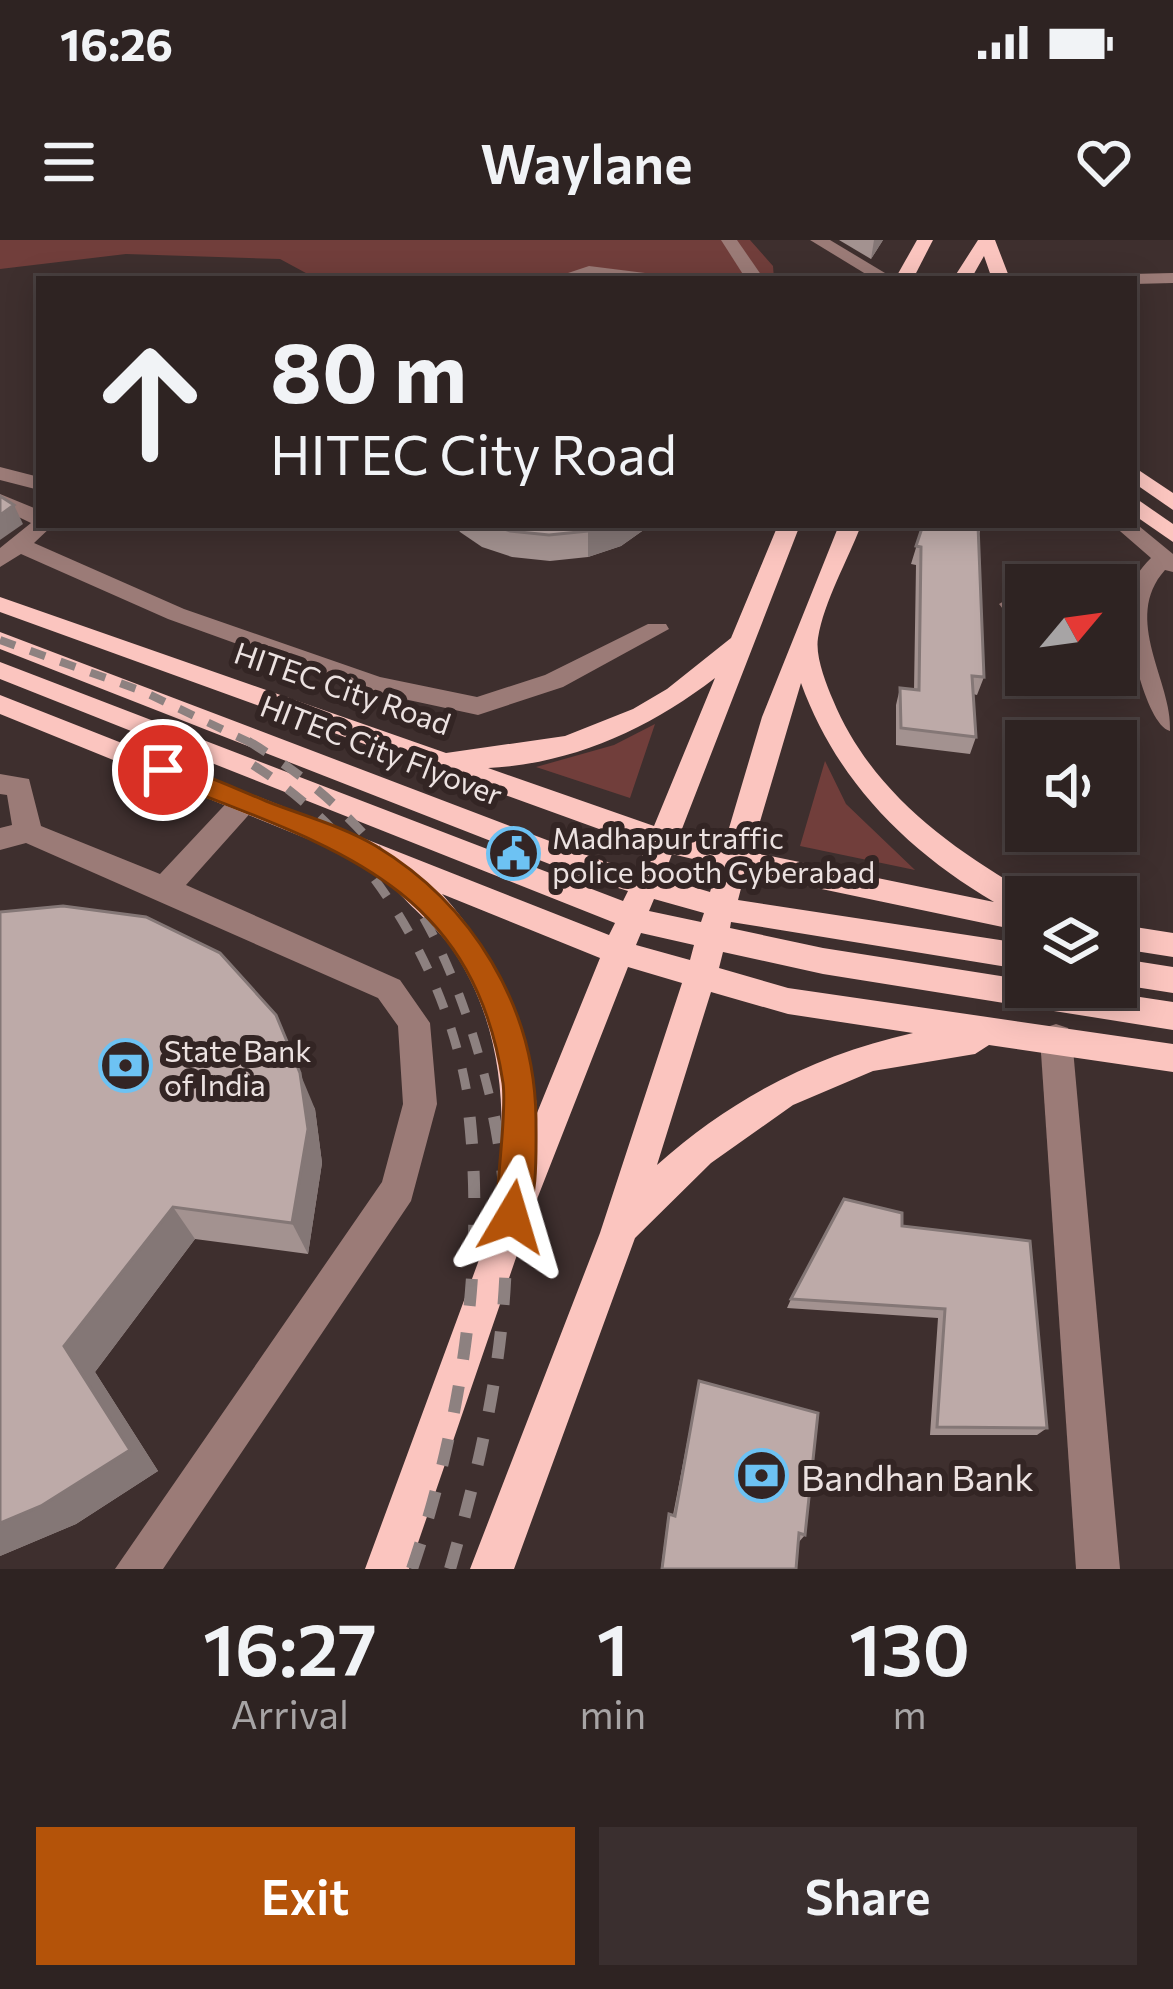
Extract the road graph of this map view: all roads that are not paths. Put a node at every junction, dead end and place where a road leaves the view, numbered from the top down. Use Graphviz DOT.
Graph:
graph roads {
  1 [pos="729,240"];
  2 [pos="818,240"];
  3 [pos="925,240"];
  4 [pos="986,240"];
  5 [pos="570,276"];
  6 [pos="629,276"];
  7 [pos="753,276"];
  8 [pos="881,276"];
  9 [pos="906,276"];
  10 [pos="964,276"];
  11 [pos="1000,276"];
  12 [pos="1173,278"];
  13 [pos="1137,279"];
  14 [pos="0,473"];
  15 [pos="1137,475"];
  16 [pos="36,483"];
  17 [pos="0,500"];
  18 [pos="1173,503"];
  19 [pos="1137,508"];
  20 [pos="36,519"];
  21 [pos="36,525"];
  22 [pos="788,528"];
  23 [pos="849,528"];
  24 [pos="1129,528"];
  25 [pos="7,550"];
  26 [pos="1170,553"];
  27 [pos="1137,589"];
  28 [pos="0,604"];
  29 [pos="746,626"];
  30 [pos="657,629"];
  31 [pos="0,640"];
  32 [pos="805,640"];
  33 [pos="1137,645"];
  34 [pos="0,670"];
  35 [pos="0,704"];
  36 [pos="1170,722"];
  37 [pos="342,724"];
  38 [pos="432,756"];
  39 [pos="0,784"];
  40 [pos="244,802"];
  41 [pos="276,813"];
  42 [pos="14,836"];
  43 [pos="661,840"];
  44 [pos="362,850"];
  45 [pos="733,861"];
  46 [pos="165,888"];
  47 [pos="1005,893"];
  48 [pos="1005,916"];
  49 [pos="1137,938"];
  50 [pos="1173,944"];
  51 [pos="618,952"];
  52 [pos="1005,954"];
  53 [pos="1137,974"];
  54 [pos="700,978"];
  55 [pos="1173,980"];
  56 [pos="1173,1016"];
  57 [pos="1056,1038"];
  58 [pos="1173,1058"];
  59 [pos="512,1217"];
  60 [pos="617,1233"];
  61 [pos="137,1569"];
  62 [pos="387,1569"];
  63 [pos="492,1569"];
  64 [pos="1098,1569"];
  1 -- 7 [label="street"];
  2 -- 8 [label="street"];
  3 -- 9 [label="main road"];
  4 -- 10 [label="main road"];
  4 -- 11 [label="main road"];
  5 -- 6 [label="street"];
  12 -- 13 [label="street"];
  14 -- 16 [label="street"];
  15 -- 18 [label="main road"];
  17 -- 20 [label="street"];
  19 -- 26 [label="main road"];
  21 -- 25 [label="street"];
  22 -- 29 [label="main road"];
  23 -- 32 [label="main road"];
  24 -- 26 [label="street"];
  25 -- 30 [label="street"];
  26 -- 27 [label="street"];
  28 -- 37 [label="main road, HITEC City Road"];
  29 -- 38 [label="main road"];
  29 -- 43 [label="main road"];
  31 -- 52 [label="main road, HITEC City Flyover"];
  32 -- 45 [label="main road"];
  32 -- 47 [label="main road"];
  33 -- 36 [label="street"];
  34 -- 56 [label="main road"];
  35 -- 40 [label="main road"];
  37 -- 38 [label="main road, HITEC City Road"];
  37 -- 41 [label="main road"];
  38 -- 43 [label="main road, HITEC City Road"];
  39 -- 42 [label="street"];
  40 -- 41 [label="main road"];
  40 -- 46 [label="street"];
  41 -- 44 [label="main road"];
  42 -- 46 [label="street"];
  43 -- 45 [label="main road, HITEC City Road"];
  43 -- 51 [label="main road"];
  44 -- 51 [label="main road"];
  44 -- 59 [label="main road"];
  45 -- 48 [label="main road, HITEC City Road"];
  45 -- 54 [label="main road"];
  46 -- 61 [label="street"];
  49 -- 50 [label="main road"];
  51 -- 54 [label="main road"];
  51 -- 59 [label="main road"];
  53 -- 55 [label="main road"];
  54 -- 57 [label="main road"];
  54 -- 60 [label="main road"];
  57 -- 58 [label="main road"];
  57 -- 60 [label="main road"];
  57 -- 64 [label="street"];
  59 -- 62 [label="main road"];
  60 -- 63 [label="main road"];
}
